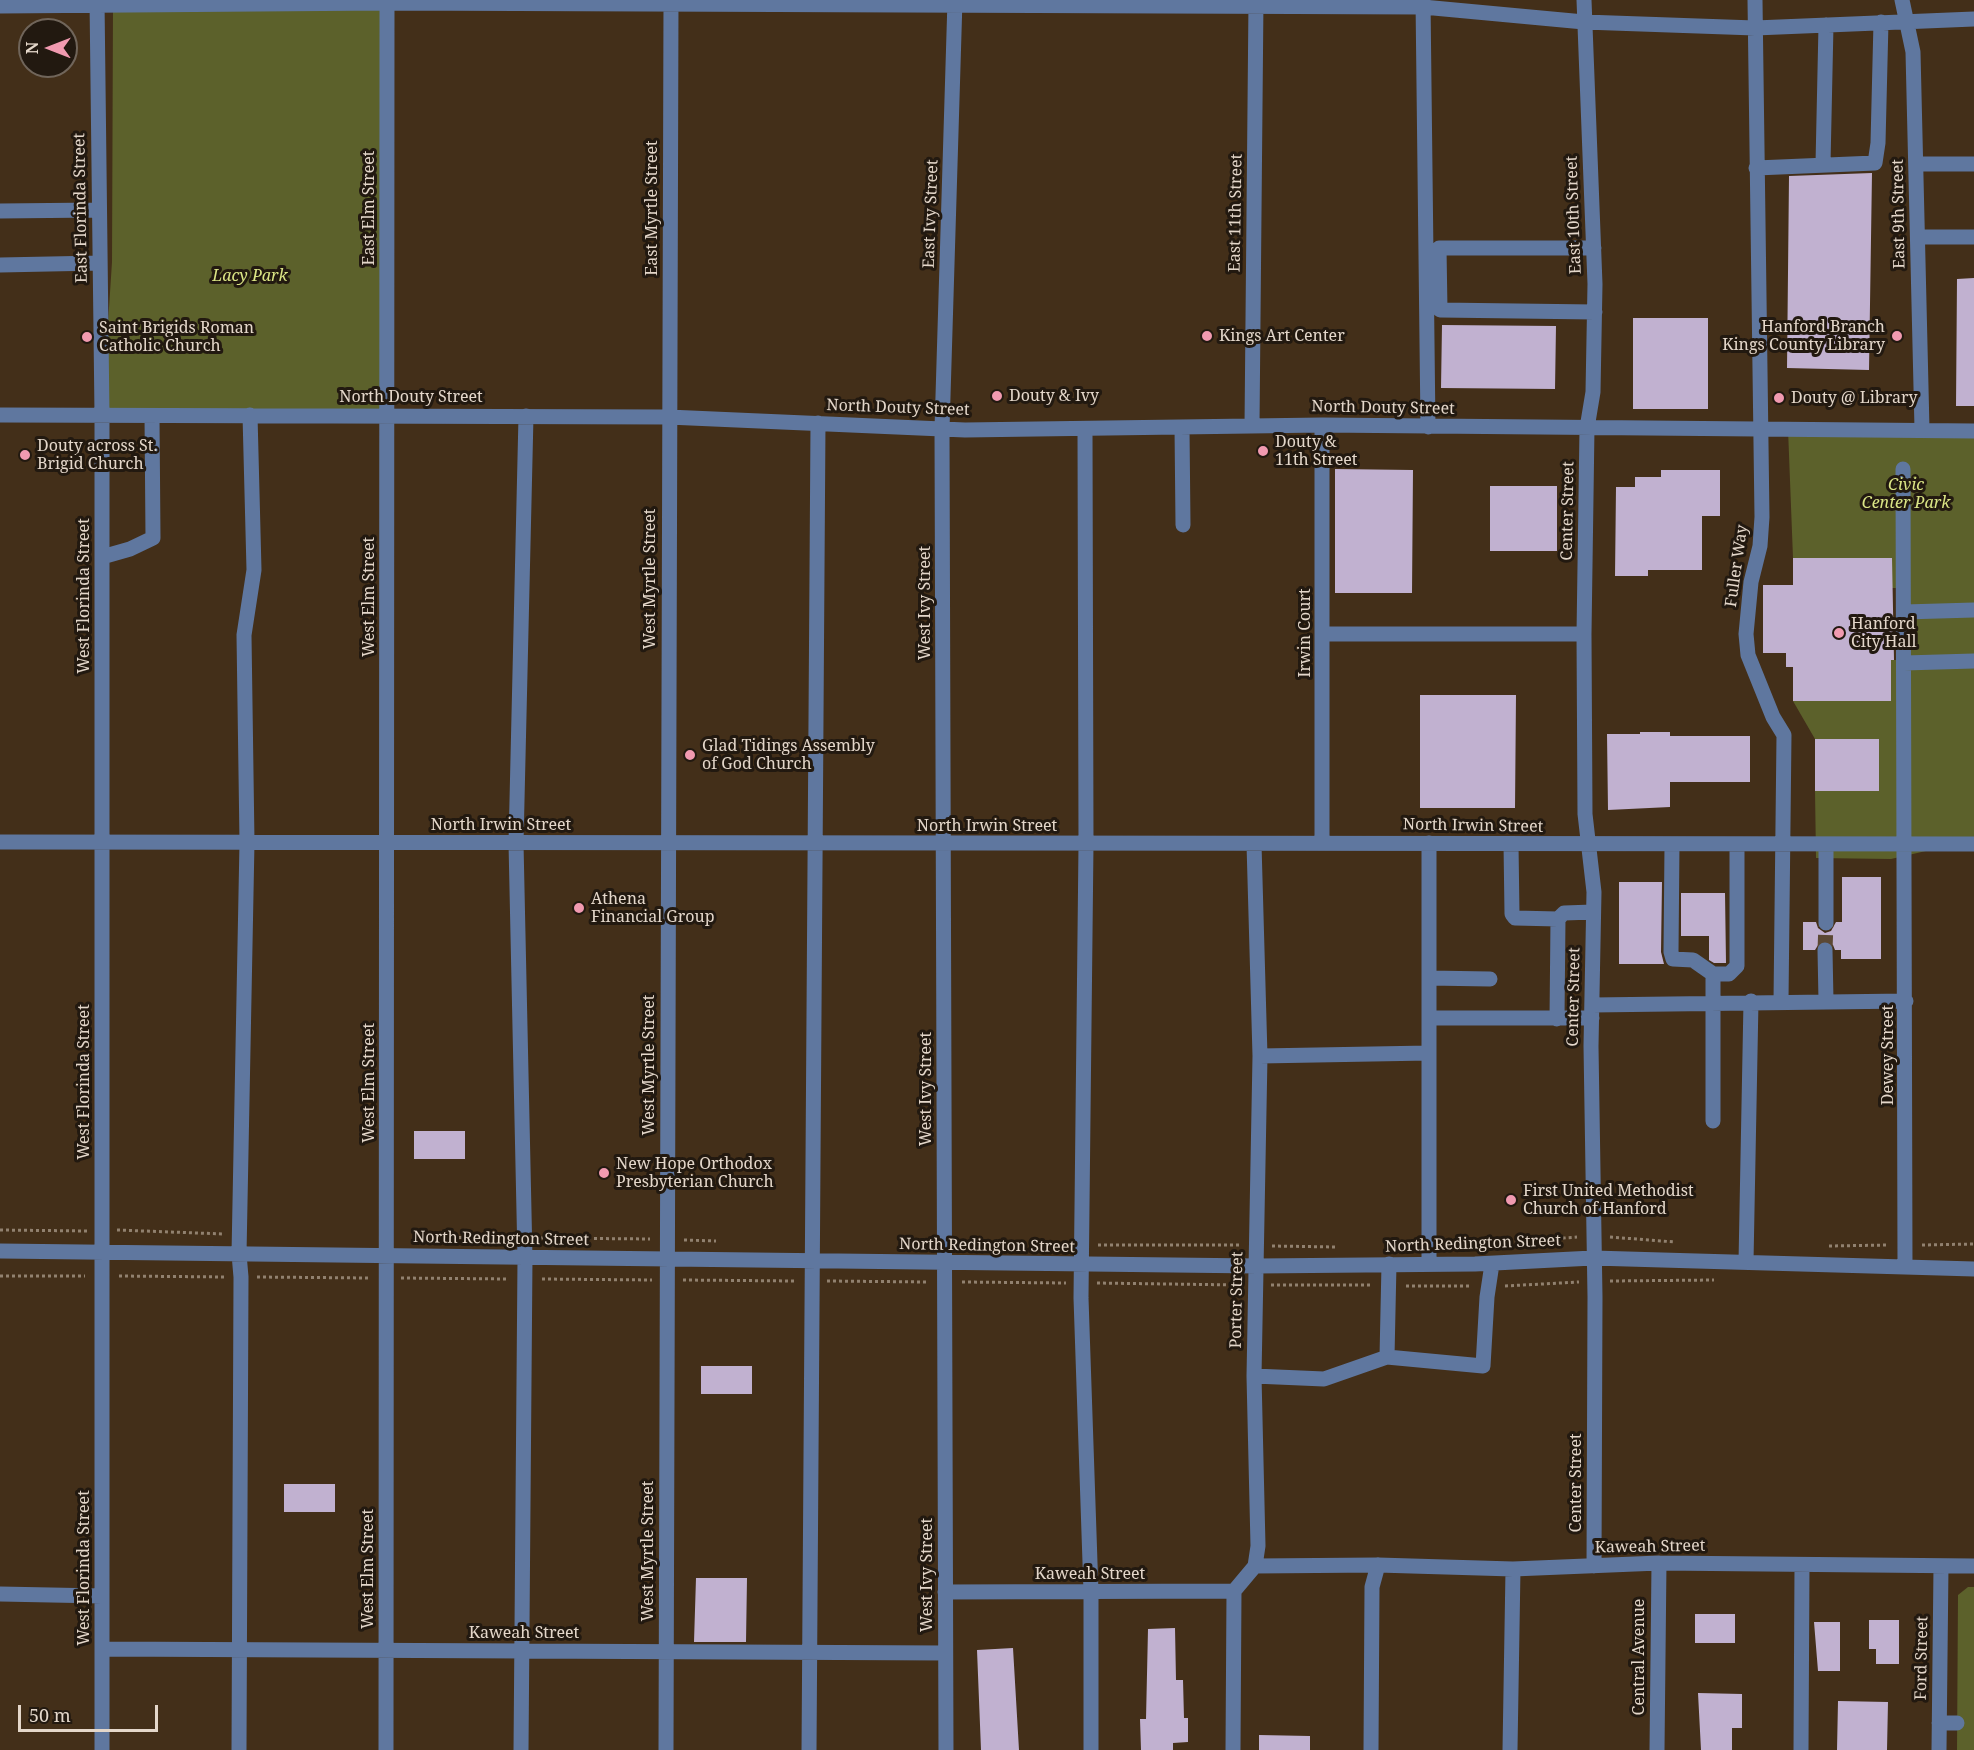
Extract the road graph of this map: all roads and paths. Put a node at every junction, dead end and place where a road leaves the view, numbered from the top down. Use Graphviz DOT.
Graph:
graph roads {
  1 [pos="1584,0"];
  2 [pos="1755,0"];
  3 [pos="1902,0"];
  4 [pos="387,2"];
  5 [pos="671,2"];
  6 [pos="97,3"];
  7 [pos="955,3"];
  8 [pos="1095,3"];
  9 [pos="1257,3"];
  10 [pos="1423,3"];
  11 [pos="0,6"];
  12 [pos="1974,19"];
  13 [pos="1905,21"];
  14 [pos="1584,22"];
  15 [pos="1881,22"];
  16 [pos="1826,25"];
  17 [pos="1755,28"];
  18 [pos="1823,164"];
  19 [pos="1916,164"];
  20 [pos="1974,164"];
  21 [pos="1756,168"];
  22 [pos="98,210"];
  23 [pos="0,211"];
  24 [pos="1918,237"];
  25 [pos="1974,237"];
  26 [pos="1594,248"];
  27 [pos="99,263"];
  28 [pos="0,265"];
  29 [pos="1594,312"];
  30 [pos="0,415"];
  31 [pos="102,415"];
  32 [pos="250,415"];
  33 [pos="388,415"];
  34 [pos="152,416"];
  35 [pos="526,416"];
  36 [pos="668,417"];
  37 [pos="818,423"];
  38 [pos="1322,425"];
  39 [pos="1251,426"];
  40 [pos="1182,427"];
  41 [pos="1428,427"];
  42 [pos="1587,428"];
  43 [pos="1760,428"];
  44 [pos="942,429"];
  45 [pos="1922,429"];
  46 [pos="1085,430"];
  47 [pos="1974,430"];
  48 [pos="1903,469"];
  49 [pos="1183,525"];
  50 [pos="102,557"];
  51 [pos="1974,610"];
  52 [pos="1904,612"];
  53 [pos="1323,634"];
  54 [pos="1584,634"];
  55 [pos="1974,661"];
  56 [pos="1904,663"];
  57 [pos="0,842"];
  58 [pos="102,842"];
  59 [pos="247,842"];
  60 [pos="387,842"];
  61 [pos="1322,842"];
  62 [pos="516,843"];
  63 [pos="668,843"];
  64 [pos="815,843"];
  65 [pos="943,843"];
  66 [pos="1429,843"];
  67 [pos="1086,844"];
  68 [pos="1254,844"];
  69 [pos="1511,844"];
  70 [pos="1905,844"];
  71 [pos="1974,844"];
  72 [pos="1672,845"];
  73 [pos="1737,845"];
  74 [pos="1784,845"];
  75 [pos="1826,845"];
  76 [pos="1590,846"];
  77 [pos="1593,912"];
  78 [pos="1558,920"];
  79 [pos="1826,922"];
  80 [pos="1825,950"];
  81 [pos="1713,974"];
  82 [pos="1429,978"];
  83 [pos="1490,979"];
  84 [pos="1751,1001"];
  85 [pos="1781,1001"];
  86 [pos="1826,1001"];
  87 [pos="1906,1001"];
  88 [pos="1713,1002"];
  89 [pos="1592,1011"];
  90 [pos="1429,1018"];
  91 [pos="1557,1019"];
  92 [pos="1429,1053"];
  93 [pos="1260,1056"];
  94 [pos="1713,1121"];
  95 [pos="102,1229"];
  96 [pos="0,1230"];
  97 [pos="241,1235"];
  98 [pos="1594,1235"];
  99 [pos="386,1237"];
  100 [pos="523,1238"];
  101 [pos="667,1239"];
  102 [pos="723,1241"];
  103 [pos="1676,1242"];
  104 [pos="1974,1244"];
  105 [pos="1083,1245"];
  106 [pos="1256,1245"];
  107 [pos="1905,1245"];
  108 [pos="1825,1246"];
  109 [pos="1348,1247"];
  110 [pos="0,1251"];
  111 [pos="102,1253"];
  112 [pos="239,1254"];
  113 [pos="386,1256"];
  114 [pos="1428,1256"];
  115 [pos="525,1258"];
  116 [pos="1593,1258"];
  117 [pos="667,1259"];
  118 [pos="812,1262"];
  119 [pos="1746,1262"];
  120 [pos="944,1264"];
  121 [pos="1389,1264"];
  122 [pos="1492,1264"];
  123 [pos="1081,1265"];
  124 [pos="1257,1266"];
  125 [pos="1905,1266"];
  126 [pos="1974,1269"];
  127 [pos="1387,1357"];
  128 [pos="1254,1376"];
  129 [pos="1659,1563"];
  130 [pos="1378,1565"];
  131 [pos="1255,1566"];
  132 [pos="1594,1566"];
  133 [pos="1802,1566"];
  134 [pos="1941,1566"];
  135 [pos="1974,1566"];
  136 [pos="1513,1569"];
  137 [pos="1234,1591"];
  138 [pos="945,1592"];
  139 [pos="1090,1592"];
  140 [pos="0,1594"];
  141 [pos="102,1596"];
  142 [pos="102,1649"];
  143 [pos="239,1650"];
  144 [pos="386,1650"];
  145 [pos="521,1651"];
  146 [pos="666,1652"];
  147 [pos="810,1653"];
  148 [pos="945,1653"];
  149 [pos="1939,1723"];
  150 [pos="1956,1723"];
  151 [pos="102,1750"];
  152 [pos="240,1750"];
  153 [pos="386,1750"];
  154 [pos="521,1750"];
  155 [pos="666,1750"];
  156 [pos="809,1750"];
  157 [pos="946,1750"];
  158 [pos="1091,1750"];
  159 [pos="1233,1750"];
  160 [pos="1371,1750"];
  161 [pos="1510,1750"];
  162 [pos="1658,1750"];
  163 [pos="1801,1750"];
  164 [pos="1939,1750"];
  1 -- 14 [label="street, East 10th Street"];
  2 -- 17 [label="street, Fuller Way"];
  3 -- 13 [label="street, East 9th Street"];
  4 -- 5 [label="street"];
  4 -- 6 [label="street"];
  4 -- 33 [label="street, East Elm Street"];
  5 -- 7 [label="street"];
  5 -- 36 [label="street, East Myrtle Street"];
  6 -- 11 [label="street"];
  6 -- 22 [label="street, East Florinda Street"];
  7 -- 8 [label="street"];
  7 -- 44 [label="street, East Ivy Street"];
  8 -- 9 [label="street"];
  9 -- 10 [label="street"];
  9 -- 39 [label="street, East 11th Street"];
  10 -- 14 [label="street"];
  10 -- 41 [label="street"];
  12 -- 13 [label="street"];
  13 -- 15 [label="street"];
  13 -- 19 [label="street, East 9th Street"];
  14 -- 17 [label="street"];
  14 -- 26 [label="street, East 10th Street"];
  15 -- 16 [label="street"];
  15 -- 18 [label="street"];
  16 -- 17 [label="street"];
  16 -- 18 [label="street"];
  17 -- 21 [label="street, Fuller Way"];
  18 -- 21 [label="street"];
  19 -- 20 [label="street"];
  19 -- 24 [label="street, East 9th Street"];
  21 -- 43 [label="street, Fuller Way"];
  22 -- 23 [label="street"];
  22 -- 27 [label="street, East Florinda Street"];
  24 -- 25 [label="street"];
  24 -- 45 [label="street, East 9th Street"];
  26 -- 29 [label="street, East 10th Street"];
  26 -- 29 [label="street"];
  27 -- 28 [label="street"];
  27 -- 31 [label="street, East Florinda Street"];
  29 -- 42 [label="street, East 10th Street"];
  30 -- 31 [label="street, North Douty Street"];
  31 -- 34 [label="street, North Douty Street"];
  31 -- 50 [label="street, West Florinda Street"];
  32 -- 33 [label="street, North Douty Street"];
  32 -- 34 [label="street, North Douty Street"];
  32 -- 59 [label="street"];
  33 -- 35 [label="street, North Douty Street"];
  33 -- 60 [label="street, West Elm Street"];
  34 -- 50 [label="street"];
  35 -- 36 [label="street, North Douty Street"];
  35 -- 62 [label="street"];
  36 -- 37 [label="street, North Douty Street"];
  36 -- 63 [label="street, West Myrtle Street"];
  37 -- 44 [label="street, North Douty Street"];
  37 -- 64 [label="street"];
  38 -- 39 [label="street, North Douty Street"];
  38 -- 41 [label="street, North Douty Street"];
  38 -- 53 [label="street, Irwin Court"];
  39 -- 40 [label="street, North Douty Street"];
  40 -- 46 [label="street, North Douty Street"];
  40 -- 49 [label="street"];
  41 -- 42 [label="street, North Douty Street"];
  42 -- 43 [label="street, North Douty Street"];
  42 -- 54 [label="street, Center Street"];
  43 -- 45 [label="street, North Douty Street"];
  43 -- 74 [label="street, Fuller Way"];
  44 -- 46 [label="street, North Douty Street"];
  44 -- 65 [label="street, West Ivy Street"];
  45 -- 47 [label="street, North Douty Street"];
  46 -- 67 [label="street"];
  48 -- 52 [label="street, Dewey Street"];
  50 -- 58 [label="street, West Florinda Street"];
  51 -- 52 [label="street"];
  52 -- 56 [label="street, Dewey Street"];
  53 -- 54 [label="street"];
  53 -- 61 [label="street, Irwin Court"];
  54 -- 76 [label="street, Center Street"];
  55 -- 56 [label="street"];
  56 -- 70 [label="street, Dewey Street"];
  57 -- 58 [label="street, North Irwin Street"];
  58 -- 59 [label="street, North Irwin Street"];
  58 -- 95 [label="street, West Florinda Street"];
  59 -- 60 [label="street, North Irwin Street"];
  59 -- 97 [label="street"];
  60 -- 62 [label="street, North Irwin Street"];
  60 -- 99 [label="street, West Elm Street"];
  61 -- 66 [label="street, North Irwin Street"];
  61 -- 68 [label="street, North Irwin Street"];
  62 -- 63 [label="street, North Irwin Street"];
  62 -- 100 [label="street"];
  63 -- 64 [label="street, North Irwin Street"];
  63 -- 101 [label="street, West Myrtle Street"];
  64 -- 65 [label="street, North Irwin Street"];
  64 -- 118 [label="street"];
  65 -- 67 [label="street, North Irwin Street"];
  65 -- 120 [label="street, West Ivy Street"];
  66 -- 69 [label="street, North Irwin Street"];
  66 -- 82 [label="street"];
  67 -- 68 [label="street, North Irwin Street"];
  67 -- 105 [label="street"];
  68 -- 93 [label="street, Porter Street"];
  69 -- 76 [label="street, North Irwin Street"];
  69 -- 78 [label="street"];
  70 -- 71 [label="street, North Irwin Street"];
  70 -- 75 [label="street, North Irwin Street"];
  70 -- 87 [label="street, Dewey Street"];
  72 -- 73 [label="street, North Irwin Street"];
  72 -- 76 [label="street, North Irwin Street"];
  72 -- 81 [label="street"];
  73 -- 74 [label="street, North Irwin Street"];
  73 -- 81 [label="street"];
  74 -- 75 [label="street, North Irwin Street"];
  74 -- 85 [label="street, Fuller Way"];
  75 -- 79 [label="street"];
  76 -- 77 [label="street, Center Street"];
  77 -- 78 [label="street"];
  77 -- 89 [label="street, Center Street"];
  78 -- 91 [label="street"];
  80 -- 86 [label="street"];
  81 -- 88 [label="street"];
  82 -- 83 [label="street"];
  82 -- 90 [label="street"];
  84 -- 85 [label="street"];
  84 -- 88 [label="street"];
  84 -- 119 [label="street"];
  85 -- 86 [label="street"];
  86 -- 87 [label="street"];
  87 -- 107 [label="street, Dewey Street"];
  88 -- 89 [label="street"];
  88 -- 94 [label="street"];
  89 -- 91 [label="street"];
  89 -- 98 [label="street, Center Street"];
  90 -- 91 [label="street"];
  90 -- 92 [label="street"];
  92 -- 93 [label="street"];
  92 -- 114 [label="street"];
  93 -- 106 [label="street, Porter Street"];
  95 -- 96 [label="path"];
  95 -- 97 [label="path"];
  95 -- 111 [label="street, West Florinda Street"];
  97 -- 112 [label="street"];
  98 -- 103 [label="path"];
  98 -- 114 [label="path"];
  98 -- 116 [label="street, Center Street"];
  99 -- 100 [label="path"];
  99 -- 113 [label="street, West Elm Street"];
  100 -- 101 [label="path"];
  100 -- 115 [label="street"];
  101 -- 102 [label="path"];
  101 -- 117 [label="street, West Myrtle Street"];
  104 -- 107 [label="path"];
  105 -- 106 [label="path"];
  105 -- 123 [label="street"];
  106 -- 109 [label="path"];
  106 -- 124 [label="street, Porter Street"];
  107 -- 108 [label="path"];
  107 -- 125 [label="street, Dewey Street"];
  110 -- 111 [label="street, North Redington Street"];
  111 -- 112 [label="street, North Redington Street"];
  111 -- 141 [label="street, West Florinda Street"];
  112 -- 113 [label="street, North Redington Street"];
  112 -- 143 [label="street"];
  113 -- 115 [label="street, North Redington Street"];
  113 -- 144 [label="street, West Elm Street"];
  114 -- 121 [label="street, North Redington Street"];
  114 -- 122 [label="street, North Redington Street"];
  115 -- 117 [label="street, North Redington Street"];
  115 -- 145 [label="street"];
  116 -- 119 [label="street, North Redington Street"];
  116 -- 122 [label="street, North Redington Street"];
  116 -- 132 [label="street, Center Street"];
  117 -- 118 [label="street, North Redington Street"];
  117 -- 146 [label="street, West Myrtle Street"];
  118 -- 120 [label="street, North Redington Street"];
  118 -- 147 [label="street"];
  119 -- 125 [label="street, North Redington Street"];
  120 -- 123 [label="street, North Redington Street"];
  120 -- 138 [label="street, West Ivy Street"];
  121 -- 124 [label="street, North Redington Street"];
  121 -- 127 [label="street"];
  122 -- 127 [label="street"];
  123 -- 124 [label="street, North Redington Street"];
  123 -- 139 [label="street"];
  124 -- 128 [label="street, Porter Street"];
  125 -- 126 [label="street, North Redington Street"];
  127 -- 128 [label="street"];
  128 -- 131 [label="street, Porter Street"];
  129 -- 132 [label="street, Kaweah Street"];
  129 -- 133 [label="street, Kaweah Street"];
  129 -- 162 [label="street, Central Avenue"];
  130 -- 131 [label="street, Kaweah Street"];
  130 -- 136 [label="street, Kaweah Street"];
  130 -- 160 [label="street"];
  131 -- 137 [label="street"];
  132 -- 136 [label="street, Kaweah Street"];
  133 -- 134 [label="street, Kaweah Street"];
  133 -- 163 [label="street"];
  134 -- 135 [label="street, Kaweah Street"];
  134 -- 149 [label="street, Ford Street"];
  136 -- 161 [label="street"];
  137 -- 139 [label="street, Kaweah Street"];
  137 -- 159 [label="street"];
  138 -- 139 [label="street, Kaweah Street"];
  138 -- 148 [label="street, West Ivy Street"];
  139 -- 158 [label="street"];
  140 -- 141 [label="street"];
  141 -- 142 [label="street, West Florinda Street"];
  142 -- 143 [label="street, Kaweah Street"];
  142 -- 151 [label="street, West Florinda Street"];
  143 -- 144 [label="street, Kaweah Street"];
  143 -- 152 [label="street"];
  144 -- 145 [label="street, Kaweah Street"];
  144 -- 153 [label="street, West Elm Street"];
  145 -- 146 [label="street, Kaweah Street"];
  145 -- 154 [label="street"];
  146 -- 147 [label="street, Kaweah Street"];
  146 -- 155 [label="street, West Myrtle Street"];
  147 -- 148 [label="street, Kaweah Street"];
  147 -- 156 [label="street"];
  148 -- 157 [label="street, West Ivy Street"];
  149 -- 150 [label="street"];
  149 -- 164 [label="street, Ford Street"];
}
